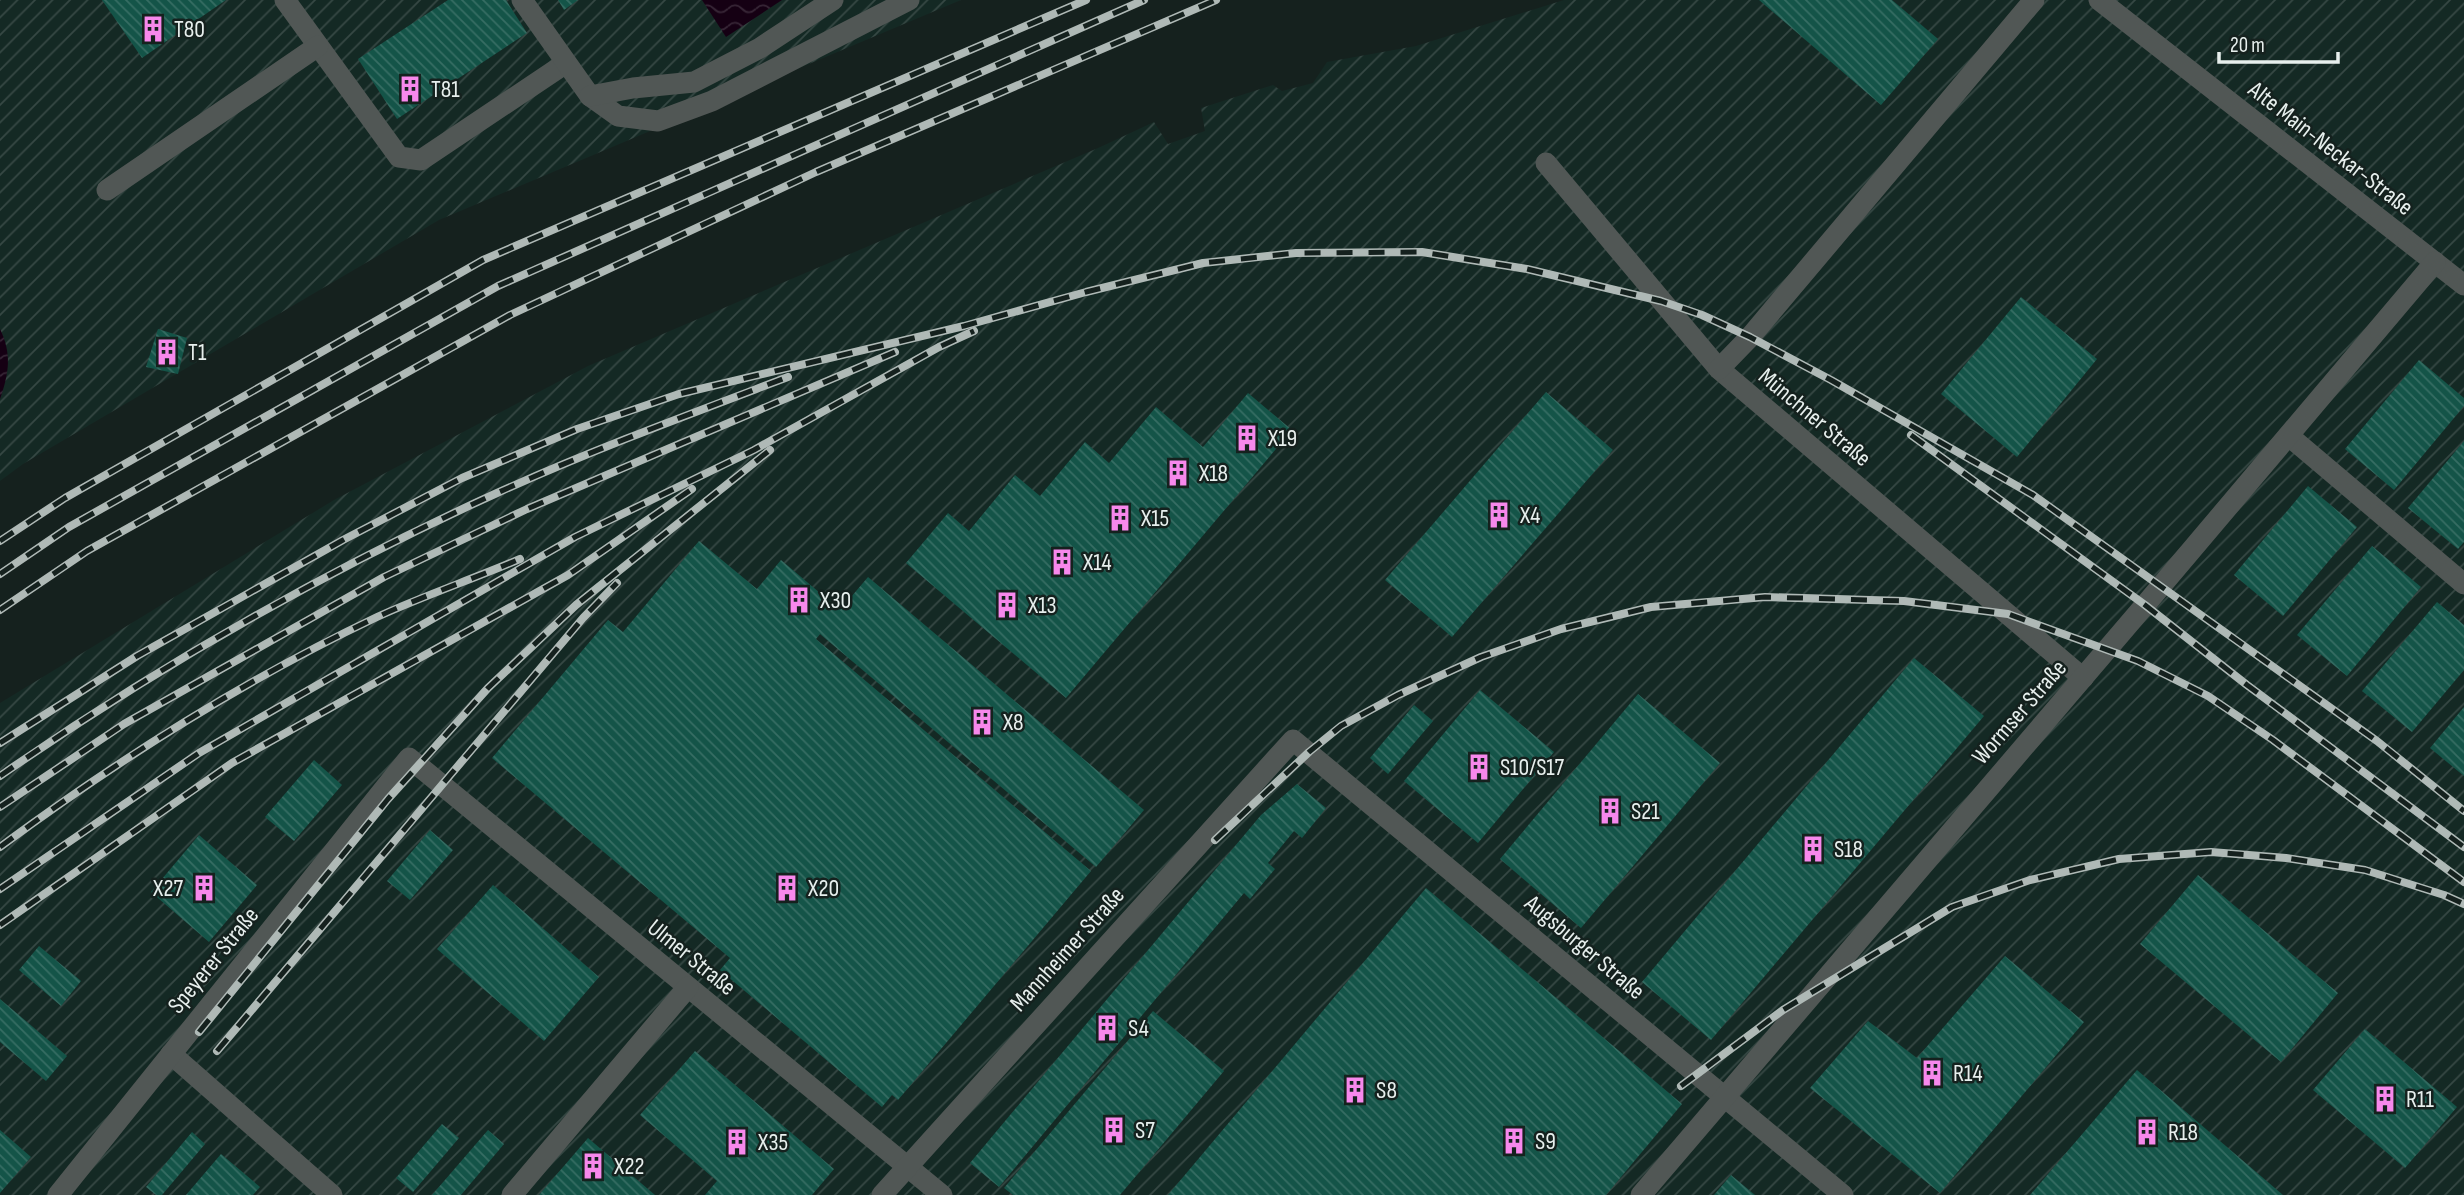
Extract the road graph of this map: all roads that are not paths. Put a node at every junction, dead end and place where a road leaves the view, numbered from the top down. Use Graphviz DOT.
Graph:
graph roads {
  1 [pos="285,0"];
  2 [pos="522,0"];
  3 [pos="833,0"];
  4 [pos="909,0"];
  5 [pos="2035,0"];
  6 [pos="2099,0"];
  7 [pos="318,46"];
  8 [pos="566,63"];
  9 [pos="590,96"];
  10 [pos="1546,163"];
  11 [pos="107,190"];
  12 [pos="2435,262"];
  13 [pos="2464,285"];
  14 [pos="1719,369"];
  15 [pos="2289,436"];
  16 [pos="2464,584"];
  17 [pos="2083,678"];
  18 [pos="1293,740"];
  19 [pos="409,758"];
  20 [pos="688,987"];
  21 [pos="171,1054"];
  22 [pos="1725,1098"];
  23 [pos="906,1166"];
  24 [pos="58,1195"];
  25 [pos="332,1195"];
  26 [pos="512,1195"];
  27 [pos="882,1195"];
  28 [pos="942,1195"];
  29 [pos="1641,1195"];
  30 [pos="1843,1195"];
  1 -- 7 [label="lane"];
  2 -- 8 [label="lane"];
  3 -- 9 [label="lane"];
  4 -- 9 [label="lane"];
  5 -- 14 [label="lane"];
  6 -- 12 [label="lane, Alte Main-Neckar-Straße"];
  7 -- 8 [label="lane"];
  7 -- 11 [label="lane"];
  8 -- 9 [label="lane"];
  10 -- 14 [label="lane, Münchner Straße"];
  12 -- 13 [label="lane, Alte Main-Neckar-Straße"];
  12 -- 15 [label="lane, Wormser Straße"];
  14 -- 17 [label="lane, Münchner Straße"];
  15 -- 16 [label="lane"];
  15 -- 17 [label="lane, Wormser Straße"];
  17 -- 22 [label="lane, Wormser Straße"];
  18 -- 22 [label="lane, Augsburger Straße"];
  18 -- 23 [label="lane, Mannheimer Straße"];
  19 -- 20 [label="lane, Ulmer Straße"];
  19 -- 21 [label="lane, Speyerer Straße"];
  20 -- 23 [label="lane, Ulmer Straße"];
  20 -- 26 [label="lane"];
  21 -- 24 [label="lane, Speyerer Straße"];
  21 -- 25 [label="lane"];
  22 -- 29 [label="lane, Wormser Straße"];
  22 -- 30 [label="lane, Augsburger Straße"];
  23 -- 27 [label="lane, Mannheimer Straße"];
  23 -- 28 [label="lane, Ulmer Straße"];
}
